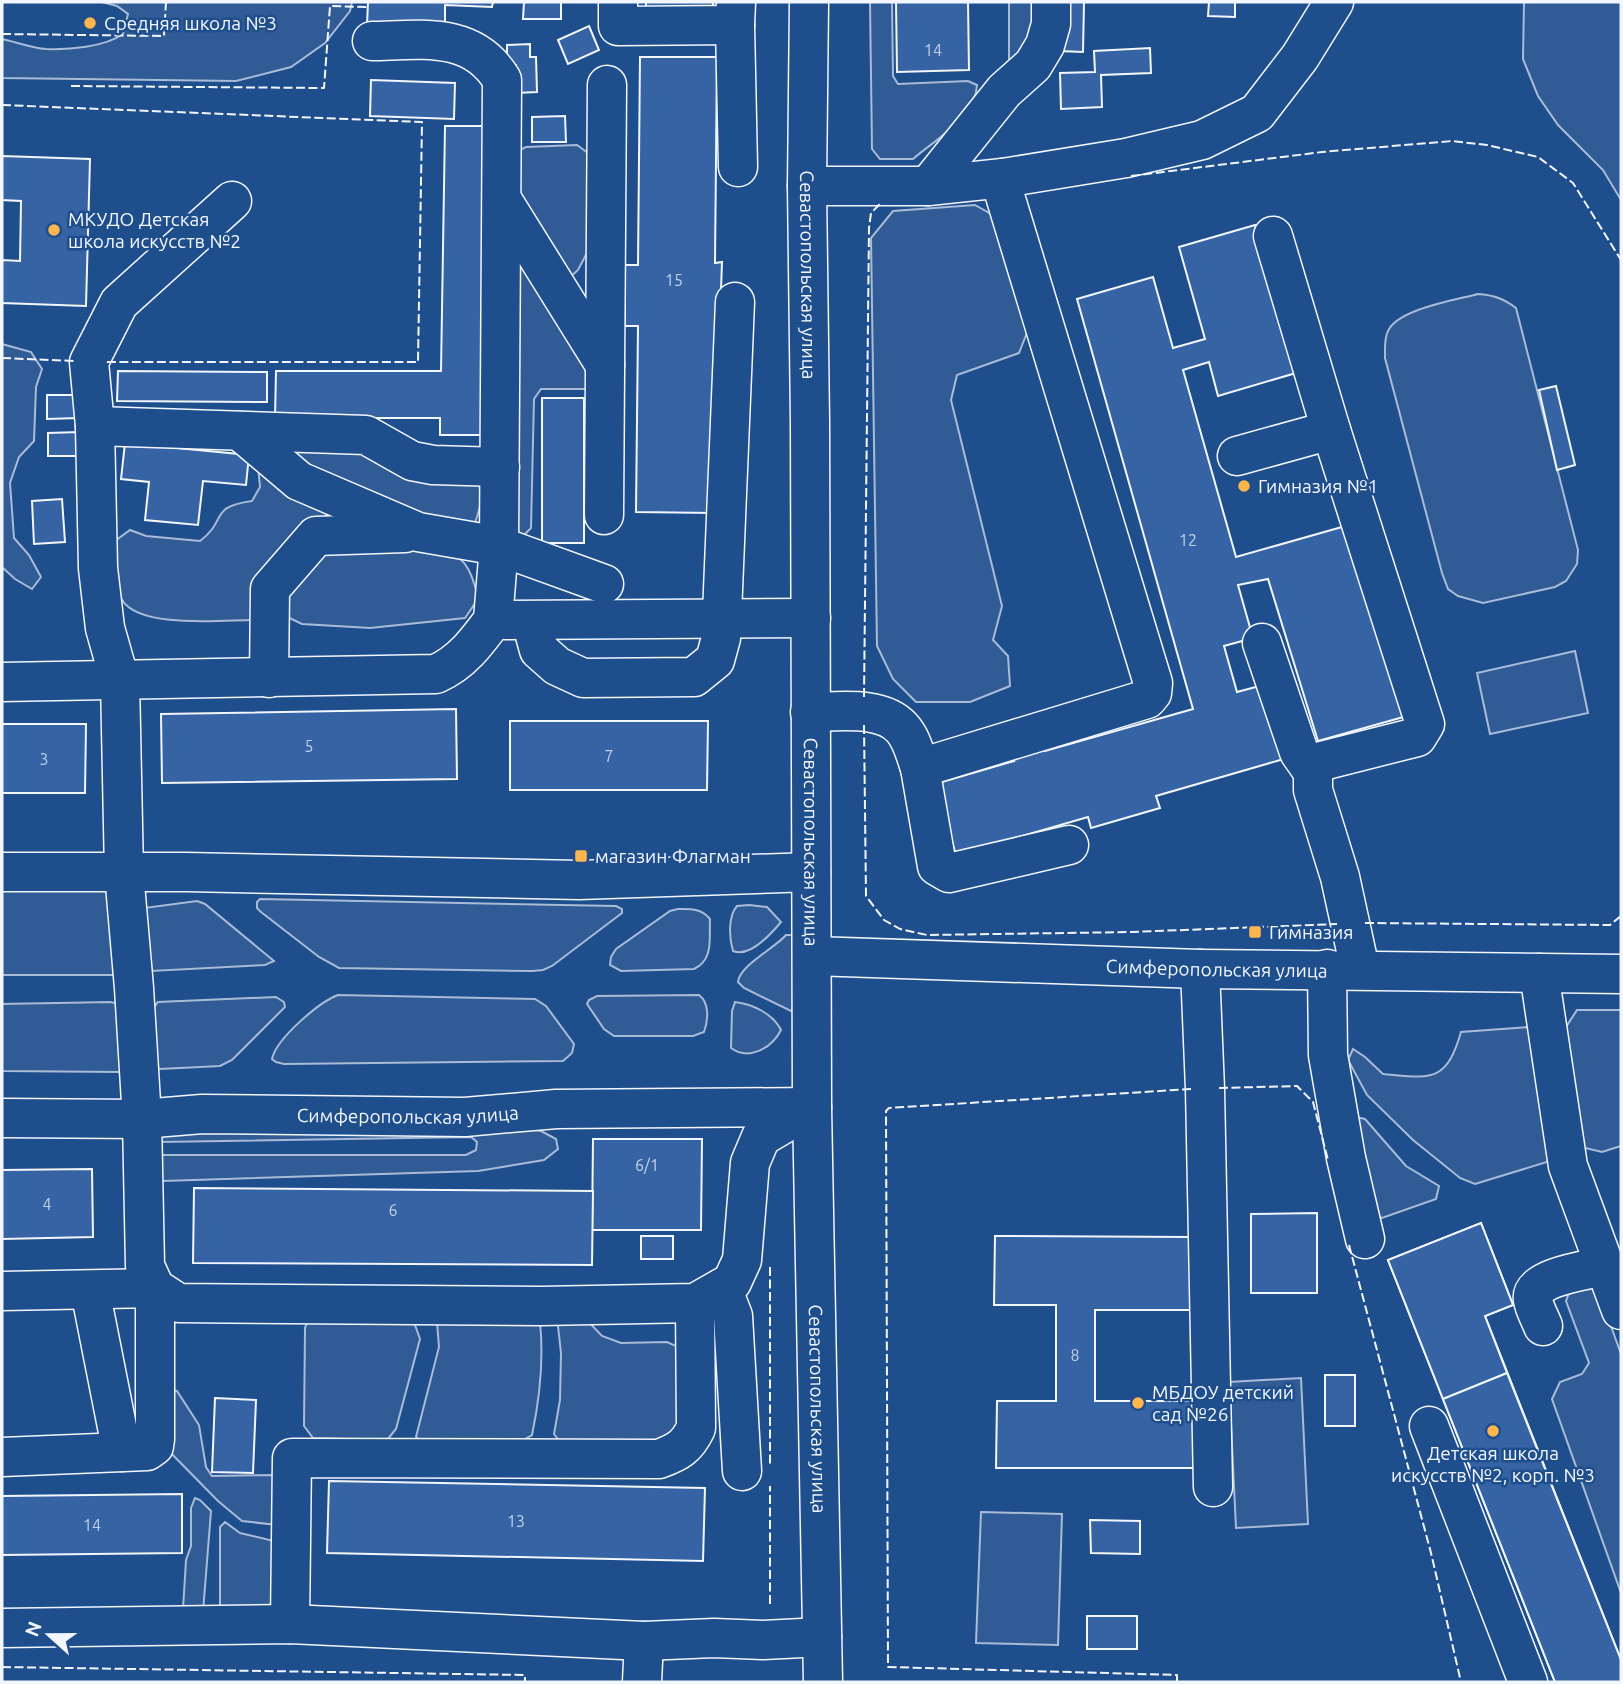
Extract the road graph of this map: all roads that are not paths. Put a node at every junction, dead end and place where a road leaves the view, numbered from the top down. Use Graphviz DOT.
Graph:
graph roads {
  1 [pos="618,2"];
  2 [pos="809,2"];
  3 [pos="1051,2"];
  4 [pos="1334,2"];
  5 [pos="735,14"];
  6 [pos="372,41"];
  7 [pos="607,85"];
  8 [pos="738,167"];
  9 [pos="1003,178"];
  10 [pos="807,186"];
  11 [pos="928,186"];
  12 [pos="232,201"];
  13 [pos="503,201"];
  14 [pos="1273,236"];
  15 [pos="735,302"];
  16 [pos="605,365"];
  17 [pos="95,426"];
  18 [pos="1331,430"];
  19 [pos="240,431"];
  20 [pos="1237,456"];
  21 [pos="500,467"];
  22 [pos="604,515"];
  23 [pos="418,532"];
  24 [pos="499,546"];
  25 [pos="604,584"];
  26 [pos="721,618"];
  27 [pos="811,618"];
  28 [pos="493,620"];
  29 [pos="531,621"];
  30 [pos="1262,643"];
  31 [pos="269,678"];
  32 [pos="120,681"];
  33 [pos="2,682"];
  34 [pos="810,712"];
  35 [pos="920,768"];
  36 [pos="1313,772"];
  37 [pos="1069,845"];
  38 [pos="2,872"];
  39 [pos="811,872"];
  40 [pos="124,873"];
  41 [pos="813,956"];
  42 [pos="1200,969"];
  43 [pos="1343,969"];
  44 [pos="1539,973"];
  45 [pos="1621,974"];
  46 [pos="812,1108"];
  47 [pos="2,1118"];
  48 [pos="142,1119"];
  49 [pos="1365,1239"];
  50 [pos="1605,1266"];
  51 [pos="155,1288"];
  52 [pos="90,1290"];
  53 [pos="2,1291"];
  54 [pos="708,1295"];
  55 [pos="1621,1310"];
  56 [pos="1543,1326"];
  57 [pos="1429,1426"];
  58 [pos="122,1452"];
  59 [pos="2,1457"];
  60 [pos="742,1471"];
  61 [pos="1213,1487"];
  62 [pos="290,1624"];
  63 [pos="2,1628"];
  64 [pos="822,1637"];
  65 [pos="644,1641"];
  66 [pos="642,1682"];
  67 [pos="823,1682"];
  68 [pos="1528,1682"];
  1 -- 5 [label="street"];
  2 -- 10 [label="street, Севастопольская улица"];
  3 -- 11 [label="street"];
  4 -- 9 [label="street"];
  5 -- 8 [label="street"];
  6 -- 13 [label="street"];
  7 -- 16 [label="street"];
  9 -- 11 [label="street"];
  9 -- 35 [label="street"];
  10 -- 11 [label="street"];
  10 -- 27 [label="street, Севастопольская улица"];
  12 -- 17 [label="street"];
  13 -- 16 [label="street"];
  13 -- 21 [label="street"];
  14 -- 18 [label="street"];
  15 -- 26 [label="street"];
  16 -- 22 [label="street"];
  17 -- 19 [label="street"];
  17 -- 32 [label="street"];
  18 -- 20 [label="street"];
  18 -- 36 [label="street"];
  19 -- 21 [label="street"];
  19 -- 23 [label="street"];
  21 -- 24 [label="street"];
  23 -- 24 [label="street"];
  23 -- 31 [label="street"];
  24 -- 25 [label="street"];
  24 -- 28 [label="street"];
  26 -- 27 [label="street"];
  26 -- 29 [label="street"];
  26 -- 29 [label="street"];
  27 -- 34 [label="street, Севастопольская улица"];
  28 -- 29 [label="street"];
  28 -- 31 [label="street"];
  30 -- 36 [label="street"];
  31 -- 32 [label="street"];
  32 -- 33 [label="street"];
  32 -- 40 [label="street"];
  34 -- 35 [label="street"];
  34 -- 39 [label="street, Севастопольская улица"];
  35 -- 37 [label="street"];
  36 -- 43 [label="street"];
  38 -- 40 [label="street"];
  39 -- 40 [label="street"];
  39 -- 41 [label="street, Севастопольская улица"];
  40 -- 48 [label="street"];
  41 -- 42 [label="street, Симферопольская улица"];
  41 -- 46 [label="street, Севастопольская улица"];
  42 -- 43 [label="street, Симферопольская улица"];
  42 -- 61 [label="street"];
  43 -- 44 [label="street, Симферопольская улица"];
  43 -- 49 [label="street"];
  44 -- 45 [label="street, Симферопольская улица"];
  44 -- 50 [label="street"];
  46 -- 48 [label="street, Симферопольская улица"];
  46 -- 54 [label="street"];
  46 -- 64 [label="street, Севастопольская улица"];
  47 -- 48 [label="street, Симферопольская улица"];
  48 -- 51 [label="street"];
  50 -- 55 [label="street"];
  50 -- 56 [label="street"];
  51 -- 52 [label="street"];
  51 -- 54 [label="street"];
  51 -- 58 [label="street"];
  52 -- 53 [label="street"];
  52 -- 58 [label="street"];
  54 -- 60 [label="street"];
  54 -- 62 [label="street"];
  57 -- 68 [label="street"];
  58 -- 59 [label="street"];
  62 -- 63 [label="street"];
  62 -- 65 [label="street"];
  64 -- 65 [label="street"];
  64 -- 67 [label="street, Севастопольская улица"];
  65 -- 66 [label="street"];
}
